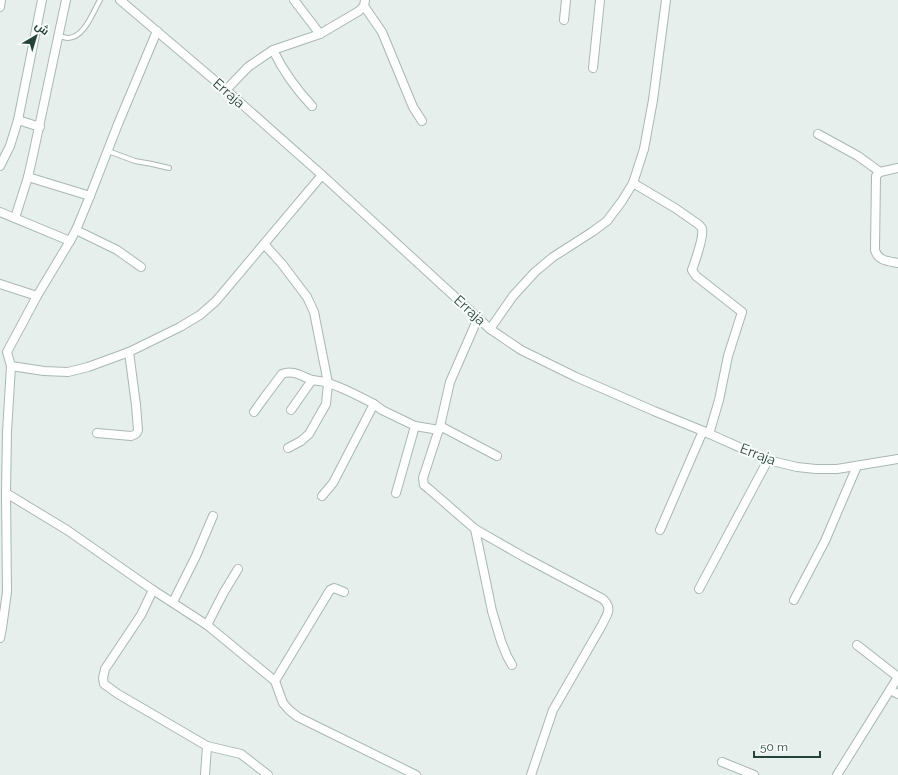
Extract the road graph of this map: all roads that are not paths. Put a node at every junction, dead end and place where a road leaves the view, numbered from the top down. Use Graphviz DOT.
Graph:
graph roads {
  1 [pos="1,0"];
  2 [pos="42,0"];
  3 [pos="66,0"];
  4 [pos="100,0"];
  5 [pos="120,0"];
  6 [pos="294,0"];
  7 [pos="566,0"];
  8 [pos="600,0"];
  9 [pos="666,0"];
  10 [pos="365,3"];
  11 [pos="0,7"];
  12 [pos="564,20"];
  13 [pos="157,31"];
  14 [pos="320,34"];
  15 [pos="58,36"];
  16 [pos="273,50"];
  17 [pos="593,68"];
  18 [pos="226,90"];
  19 [pos="312,106"];
  20 [pos="18,120"];
  21 [pos="422,121"];
  22 [pos="40,127"];
  23 [pos="818,134"];
  24 [pos="107,151"];
  25 [pos="0,166"];
  26 [pos="169,168"];
  27 [pos="898,168"];
  28 [pos="880,172"];
  29 [pos="322,175"];
  30 [pos="28,177"];
  31 [pos="633,183"];
  32 [pos="90,196"];
  33 [pos="0,212"];
  34 [pos="15,218"];
  35 [pos="76,230"];
  36 [pos="70,241"];
  37 [pos="264,244"];
  38 [pos="898,263"];
  39 [pos="141,267"];
  40 [pos="0,284"];
  41 [pos="37,296"];
  42 [pos="478,318"];
  43 [pos="490,329"];
  44 [pos="3,351"];
  45 [pos="129,352"];
  46 [pos="11,366"];
  47 [pos="312,380"];
  48 [pos="328,383"];
  49 [pos="374,404"];
  50 [pos="291,410"];
  51 [pos="254,412"];
  52 [pos="415,426"];
  53 [pos="439,428"];
  54 [pos="706,432"];
  55 [pos="97,433"];
  56 [pos="288,448"];
  57 [pos="497,456"];
  58 [pos="898,459"];
  59 [pos="768,460"];
  60 [pos="858,466"];
  61 [pos="6,493"];
  62 [pos="396,493"];
  63 [pos="322,496"];
  64 [pos="213,516"];
  65 [pos="475,529"];
  66 [pos="660,530"];
  67 [pos="238,569"];
  68 [pos="700,589"];
  69 [pos="153,590"];
  70 [pos="344,592"];
  71 [pos="794,600"];
  72 [pos="173,602"];
  73 [pos="207,625"];
  74 [pos="0,638"];
  75 [pos="857,645"];
  76 [pos="512,665"];
  77 [pos="898,677"];
  78 [pos="275,681"];
  79 [pos="890,690"];
  80 [pos="898,694"];
  81 [pos="207,746"];
  82 [pos="722,762"];
  83 [pos="205,775"];
  84 [pos="268,775"];
  85 [pos="416,775"];
  86 [pos="531,775"];
  87 [pos="754,775"];
  88 [pos="837,775"];
  1 -- 11 [label="street"];
  2 -- 20 [label="street"];
  3 -- 15 [label="street"];
  4 -- 15 [label="lane"];
  5 -- 13 [label="street, Erraja"];
  6 -- 14 [label="street"];
  7 -- 12 [label="street"];
  8 -- 17 [label="street"];
  9 -- 31 [label="street"];
  10 -- 14 [label="street"];
  10 -- 21 [label="street"];
  13 -- 18 [label="street, Erraja"];
  13 -- 24 [label="street"];
  14 -- 16 [label="street"];
  15 -- 22 [label="street"];
  16 -- 18 [label="street"];
  16 -- 19 [label="street"];
  18 -- 29 [label="street, Erraja"];
  20 -- 22 [label="street"];
  20 -- 25 [label="street"];
  22 -- 30 [label="street"];
  23 -- 28 [label="street"];
  24 -- 26 [label="lane"];
  24 -- 32 [label="street"];
  27 -- 28 [label="street"];
  28 -- 38 [label="street"];
  29 -- 37 [label="street"];
  29 -- 42 [label="street, Erraja"];
  30 -- 32 [label="street"];
  30 -- 34 [label="street"];
  31 -- 43 [label="street"];
  31 -- 54 [label="street"];
  32 -- 35 [label="street"];
  33 -- 34 [label="street"];
  34 -- 36 [label="street"];
  35 -- 36 [label="street"];
  35 -- 39 [label="street"];
  36 -- 41 [label="street"];
  37 -- 45 [label="street"];
  37 -- 48 [label="street"];
  40 -- 41 [label="street"];
  41 -- 44 [label="street"];
  42 -- 43 [label="street, Erraja"];
  42 -- 53 [label="street"];
  43 -- 54 [label="street, Erraja"];
  44 -- 46 [label="street"];
  45 -- 46 [label="street"];
  45 -- 55 [label="street"];
  46 -- 61 [label="street"];
  47 -- 48 [label="street"];
  47 -- 50 [label="street"];
  47 -- 51 [label="street"];
  48 -- 49 [label="street"];
  48 -- 56 [label="street"];
  49 -- 52 [label="street"];
  49 -- 63 [label="street"];
  52 -- 53 [label="street"];
  52 -- 62 [label="street"];
  53 -- 57 [label="street"];
  53 -- 65 [label="street"];
  54 -- 59 [label="street, Erraja"];
  54 -- 66 [label="street"];
  58 -- 60 [label="street, Erraja"];
  59 -- 60 [label="street, Erraja"];
  59 -- 68 [label="street"];
  60 -- 71 [label="street"];
  61 -- 69 [label="street"];
  61 -- 74 [label="street"];
  64 -- 72 [label="street"];
  65 -- 76 [label="street"];
  65 -- 86 [label="street"];
  67 -- 73 [label="street"];
  69 -- 72 [label="street"];
  69 -- 81 [label="street"];
  70 -- 78 [label="street"];
  72 -- 73 [label="street"];
  73 -- 78 [label="street"];
  75 -- 77 [label="street"];
  77 -- 79 [label="street"];
  78 -- 85 [label="street"];
  79 -- 80 [label="street"];
  79 -- 88 [label="street"];
  81 -- 83 [label="street"];
  81 -- 84 [label="street"];
  82 -- 87 [label="street"];
}
